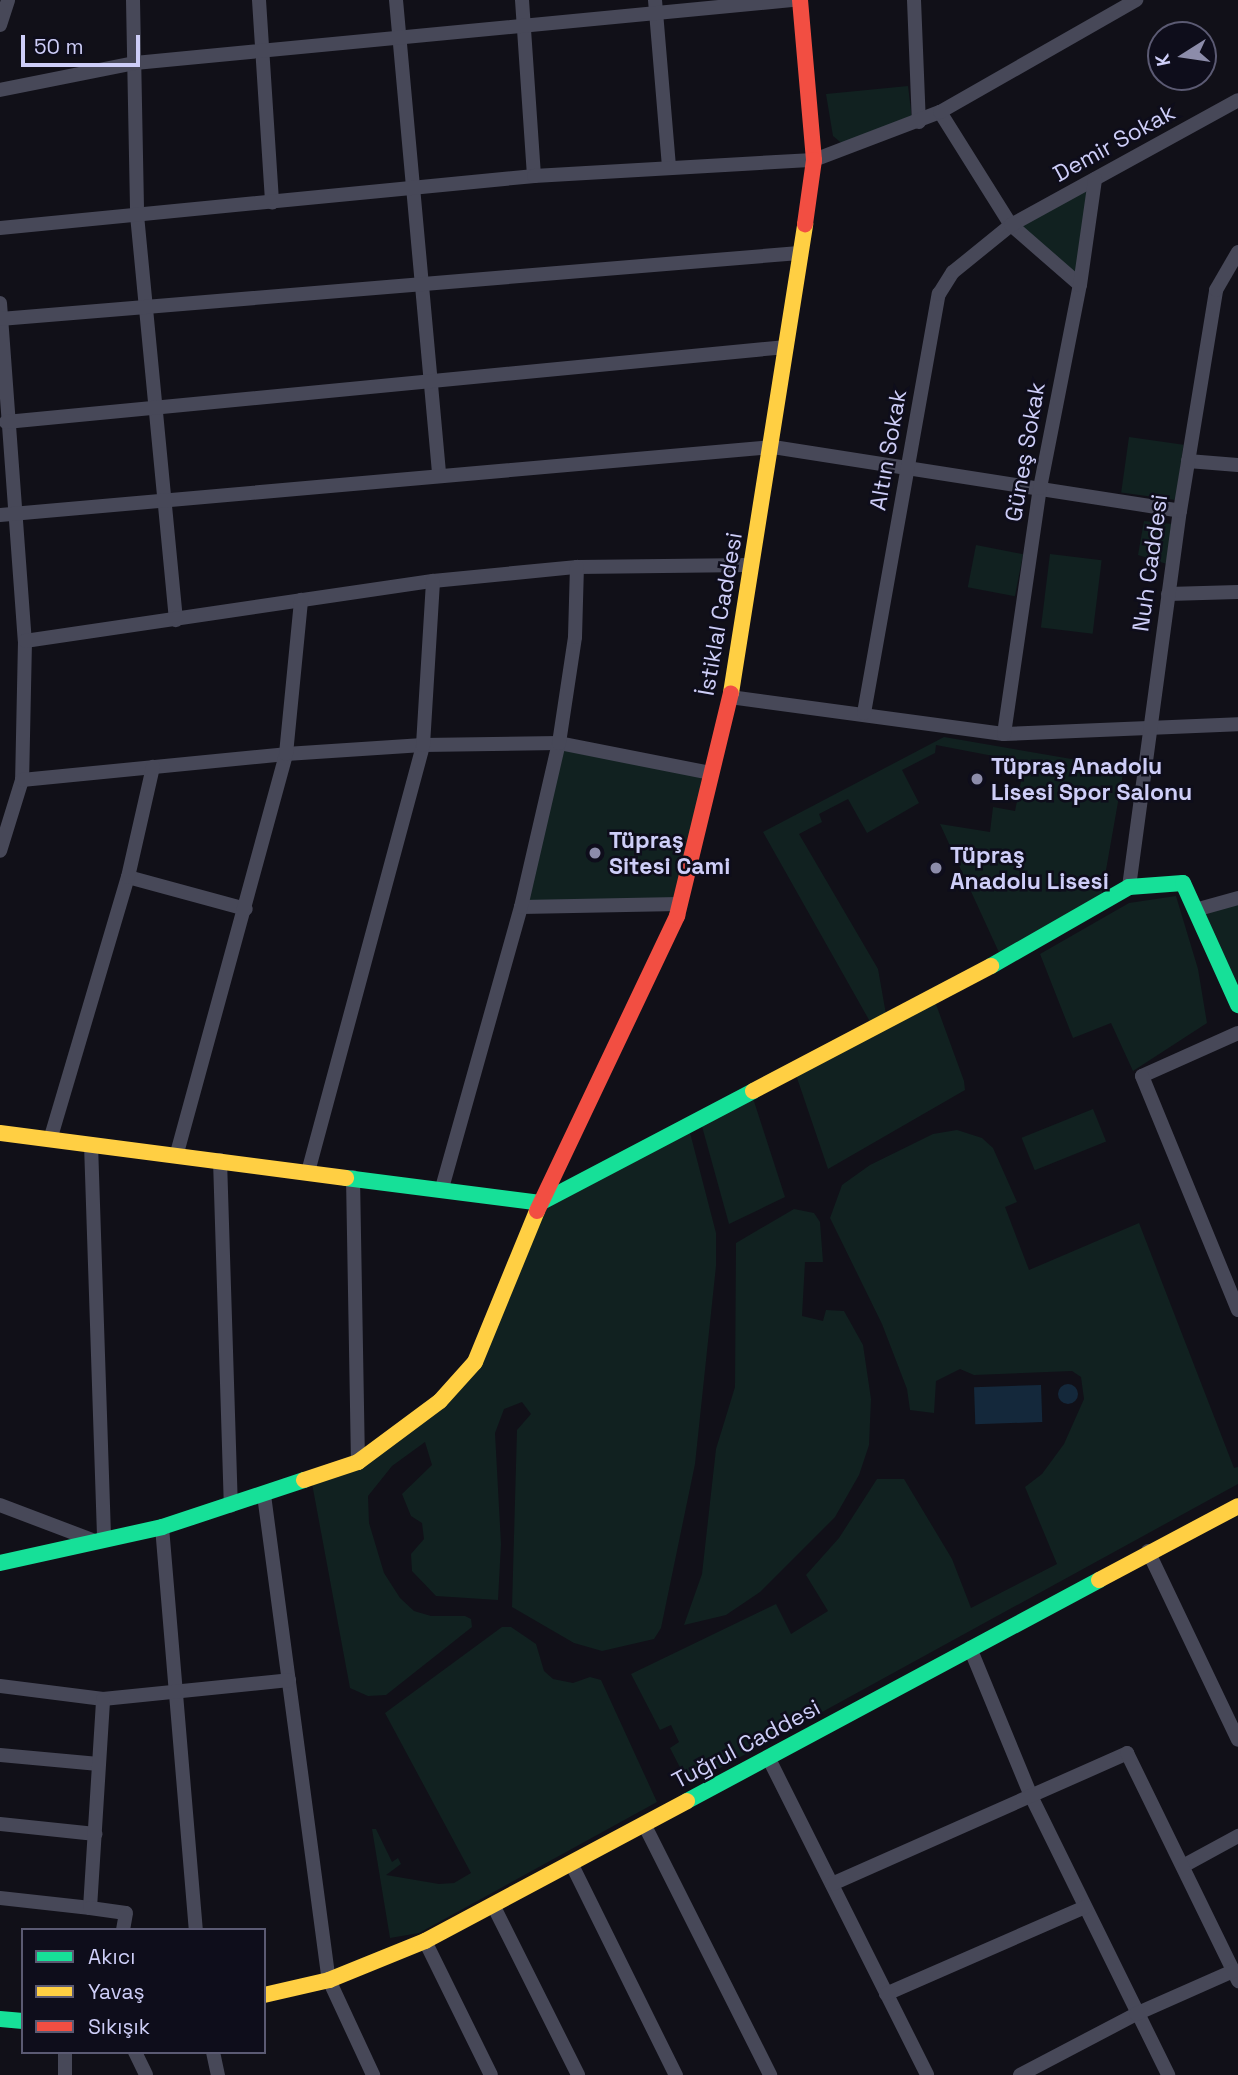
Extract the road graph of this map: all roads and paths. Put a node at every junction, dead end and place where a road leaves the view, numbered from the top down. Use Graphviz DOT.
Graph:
graph roads {
  1 [pos="8,0"];
  2 [pos="133,0"];
  3 [pos="259,0"];
  4 [pos="396,0"];
  5 [pos="522,0"];
  6 [pos="792,0"];
  7 [pos="800,0"];
  8 [pos="914,0"];
  9 [pos="1136,0"];
  10 [pos="655,7"];
  11 [pos="0,25"];
  12 [pos="523,26"];
  13 [pos="397,38"];
  14 [pos="261,51"];
  15 [pos="135,63"];
  16 [pos="0,90"];
  17 [pos="1238,100"];
  18 [pos="940,112"];
  19 [pos="919,122"];
  20 [pos="814,160"];
  21 [pos="669,167"];
  22 [pos="534,176"];
  23 [pos="1095,179"];
  24 [pos="411,188"];
  25 [pos="272,203"];
  26 [pos="137,215"];
  27 [pos="1011,225"];
  28 [pos="0,228"];
  29 [pos="1238,252"];
  30 [pos="799,253"];
  31 [pos="420,284"];
  32 [pos="1080,285"];
  33 [pos="0,303"];
  34 [pos="145,307"];
  35 [pos="1,319"];
  36 [pos="786,348"];
  37 [pos="429,379"];
  38 [pos="154,407"];
  39 [pos="6,422"];
  40 [pos="773,447"];
  41 [pos="1188,461"];
  42 [pos="909,465"];
  43 [pos="1238,465"];
  44 [pos="439,475"];
  45 [pos="1040,488"];
  46 [pos="165,500"];
  47 [pos="1180,511"];
  48 [pos="7,515"];
  49 [pos="750,565"];
  50 [pos="577,567"];
  51 [pos="433,581"];
  52 [pos="1238,592"];
  53 [pos="1168,594"];
  54 [pos="300,600"];
  55 [pos="177,620"];
  56 [pos="25,641"];
  57 [pos="730,697"];
  58 [pos="864,713"];
  59 [pos="1238,724"];
  60 [pos="1152,730"];
  61 [pos="1004,734"];
  62 [pos="559,743"];
  63 [pos="423,745"];
  64 [pos="286,754"];
  65 [pos="152,767"];
  66 [pos="710,773"];
  67 [pos="22,780"];
  68 [pos="0,851"];
  69 [pos="128,877"];
  70 [pos="1129,887"];
  71 [pos="1238,898"];
  72 [pos="680,904"];
  73 [pos="521,907"];
  74 [pos="246,909"];
  75 [pos="1195,910"];
  76 [pos="1238,1005"];
  77 [pos="1238,1033"];
  78 [pos="0,1133"];
  79 [pos="50,1140"];
  80 [pos="91,1144"];
  81 [pos="177,1153"];
  82 [pos="220,1160"];
  83 [pos="308,1171"];
  84 [pos="353,1177"];
  85 [pos="442,1188"];
  86 [pos="540,1203"];
  87 [pos="1238,1310"];
  88 [pos="358,1462"];
  89 [pos="264,1495"];
  90 [pos="0,1505"];
  91 [pos="231,1506"];
  92 [pos="1238,1506"];
  93 [pos="162,1527"];
  94 [pos="98,1539"];
  95 [pos="1148,1551"];
  96 [pos="0,1563"];
  97 [pos="970,1648"];
  98 [pos="289,1679"];
  99 [pos="0,1686"];
  100 [pos="176,1695"];
  101 [pos="103,1699"];
  102 [pos="1238,1740"];
  103 [pos="0,1755"];
  104 [pos="769,1759"];
  105 [pos="99,1764"];
  106 [pos="1031,1796"];
  107 [pos="0,1824"];
  108 [pos="643,1824"];
  109 [pos="94,1834"];
  110 [pos="1238,1836"];
  111 [pos="571,1863"];
  112 [pos="1183,1866"];
  113 [pos="832,1884"];
  114 [pos="0,1898"];
  115 [pos="493,1905"];
  116 [pos="1085,1907"];
  117 [pos="90,1909"];
  118 [pos="123,1928"];
  119 [pos="196,1928"];
  120 [pos="425,1941"];
  121 [pos="1236,1976"];
  122 [pos="330,1980"];
  123 [pos="886,1994"];
  124 [pos="266,1995"];
  125 [pos="1136,2014"];
  126 [pos="0,2019"];
  127 [pos="21,2021"];
  128 [pos="65,2054"];
  129 [pos="136,2054"];
  130 [pos="213,2054"];
  131 [pos="65,2075"];
  132 [pos="146,2075"];
  133 [pos="218,2075"];
  134 [pos="373,2075"];
  135 [pos="491,2075"];
  136 [pos="578,2075"];
  137 [pos="676,2075"];
  138 [pos="771,2075"];
  139 [pos="927,2075"];
  140 [pos="1020,2075"];
  141 [pos="1168,2075"];
  1 -- 11 [label="street"];
  2 -- 15 [label="street"];
  3 -- 14 [label="street"];
  4 -- 13 [label="street"];
  5 -- 12 [label="street"];
  6 -- 10 [label="street"];
  7 -- 20 [label="street, İstiklal Caddesi"];
  8 -- 19 [label="street"];
  9 -- 18 [label="street"];
  10 -- 12 [label="street"];
  10 -- 21 [label="street"];
  12 -- 13 [label="street"];
  12 -- 22 [label="street"];
  13 -- 14 [label="street"];
  13 -- 24 [label="street"];
  14 -- 15 [label="street"];
  14 -- 25 [label="street"];
  15 -- 16 [label="street"];
  15 -- 26 [label="street"];
  17 -- 23 [label="street, Demir Sokak"];
  18 -- 19 [label="street"];
  18 -- 27 [label="street"];
  19 -- 20 [label="street"];
  20 -- 21 [label="street"];
  20 -- 30 [label="street, İstiklal Caddesi"];
  21 -- 22 [label="street"];
  22 -- 24 [label="street"];
  23 -- 27 [label="street, Demir Sokak"];
  23 -- 32 [label="street, Güneş Sokak"];
  24 -- 25 [label="street"];
  24 -- 31 [label="street"];
  25 -- 26 [label="street"];
  26 -- 28 [label="street"];
  26 -- 34 [label="street"];
  27 -- 32 [label="street"];
  27 -- 42 [label="street, Altın Sokak"];
  29 -- 41 [label="street, Nuh Caddesi"];
  30 -- 31 [label="street"];
  30 -- 36 [label="street, İstiklal Caddesi"];
  31 -- 34 [label="street"];
  31 -- 37 [label="street"];
  32 -- 45 [label="street, Güneş Sokak"];
  33 -- 35 [label="street"];
  34 -- 35 [label="street"];
  34 -- 38 [label="street"];
  35 -- 39 [label="street"];
  36 -- 37 [label="street"];
  36 -- 40 [label="street, İstiklal Caddesi"];
  37 -- 38 [label="street"];
  37 -- 44 [label="street"];
  38 -- 39 [label="street"];
  38 -- 46 [label="street"];
  39 -- 48 [label="street"];
  40 -- 42 [label="street"];
  40 -- 44 [label="street"];
  40 -- 49 [label="street, İstiklal Caddesi"];
  41 -- 43 [label="street"];
  41 -- 47 [label="street, Nuh Caddesi"];
  42 -- 45 [label="street"];
  42 -- 58 [label="street, Altın Sokak"];
  44 -- 46 [label="street"];
  45 -- 47 [label="street"];
  45 -- 61 [label="street, Güneş Sokak"];
  46 -- 48 [label="street"];
  46 -- 55 [label="street"];
  47 -- 53 [label="street, Nuh Caddesi"];
  48 -- 56 [label="street"];
  49 -- 50 [label="street"];
  49 -- 57 [label="street, İstiklal Caddesi"];
  50 -- 51 [label="street"];
  50 -- 62 [label="street"];
  51 -- 54 [label="street"];
  51 -- 63 [label="street"];
  52 -- 53 [label="street"];
  53 -- 60 [label="street, Nuh Caddesi"];
  54 -- 55 [label="street"];
  54 -- 64 [label="street"];
  55 -- 56 [label="street"];
  56 -- 67 [label="street"];
  57 -- 58 [label="street"];
  57 -- 66 [label="street, İstiklal Caddesi"];
  58 -- 61 [label="street"];
  59 -- 60 [label="street"];
  60 -- 61 [label="street"];
  60 -- 70 [label="street, Nuh Caddesi"];
  62 -- 63 [label="street"];
  62 -- 66 [label="street"];
  62 -- 73 [label="street"];
  63 -- 64 [label="street"];
  63 -- 83 [label="street"];
  64 -- 65 [label="street"];
  64 -- 74 [label="street"];
  65 -- 67 [label="street"];
  65 -- 69 [label="street"];
  66 -- 72 [label="street, İstiklal Caddesi"];
  67 -- 68 [label="street"];
  69 -- 74 [label="street"];
  69 -- 79 [label="street"];
  70 -- 75 [label="street"];
  70 -- 86 [label="street"];
  71 -- 75 [label="street"];
  72 -- 73 [label="street"];
  72 -- 86 [label="street, İstiklal Caddesi"];
  73 -- 85 [label="street"];
  74 -- 81 [label="street"];
  75 -- 76 [label="street"];
  77 -- 87 [label="street"];
  78 -- 79 [label="street"];
  79 -- 80 [label="street"];
  80 -- 81 [label="street"];
  80 -- 94 [label="street"];
  81 -- 82 [label="street"];
  82 -- 83 [label="street"];
  82 -- 91 [label="street"];
  83 -- 84 [label="street"];
  84 -- 85 [label="street"];
  84 -- 88 [label="street"];
  85 -- 86 [label="street"];
  86 -- 88 [label="street, İstiklal Caddesi"];
  88 -- 89 [label="street, İstiklal Caddesi"];
  89 -- 91 [label="street, İstiklal Caddesi"];
  89 -- 98 [label="street"];
  90 -- 94 [label="street"];
  91 -- 93 [label="street, İstiklal Caddesi"];
  92 -- 95 [label="street, Tuğrul Caddesi"];
  93 -- 94 [label="street, İstiklal Caddesi"];
  93 -- 100 [label="street"];
  94 -- 96 [label="street, İstiklal Caddesi"];
  95 -- 97 [label="street, Tuğrul Caddesi"];
  95 -- 102 [label="street"];
  97 -- 104 [label="street, Tuğrul Caddesi"];
  97 -- 106 [label="street"];
  98 -- 100 [label="street"];
  98 -- 122 [label="street"];
  99 -- 101 [label="street"];
  100 -- 101 [label="street"];
  100 -- 119 [label="street"];
  101 -- 105 [label="street"];
  103 -- 105 [label="street"];
  104 -- 108 [label="street, Tuğrul Caddesi"];
  104 -- 113 [label="street"];
  105 -- 109 [label="street"];
  106 -- 112 [label="street"];
  106 -- 113 [label="street"];
  106 -- 116 [label="street"];
  107 -- 109 [label="street"];
  108 -- 111 [label="street, Tuğrul Caddesi"];
  108 -- 138 [label="street"];
  109 -- 117 [label="street"];
  110 -- 112 [label="street"];
  111 -- 115 [label="street, Tuğrul Caddesi"];
  111 -- 137 [label="street"];
  112 -- 121 [label="street"];
  113 -- 123 [label="street"];
  114 -- 117 [label="street"];
  115 -- 120 [label="street, Tuğrul Caddesi"];
  115 -- 136 [label="street"];
  116 -- 123 [label="street"];
  116 -- 125 [label="street"];
  117 -- 118 [label="street"];
  120 -- 122 [label="street, Tuğrul Caddesi"];
  120 -- 135 [label="street"];
  121 -- 125 [label="street"];
  122 -- 124 [label="street, Tuğrul Caddesi"];
  122 -- 134 [label="street"];
  123 -- 139 [label="street"];
  125 -- 140 [label="street"];
  125 -- 141 [label="street"];
  126 -- 127 [label="street"];
  128 -- 131 [label="street"];
  129 -- 132 [label="street"];
  130 -- 133 [label="street"];
}
